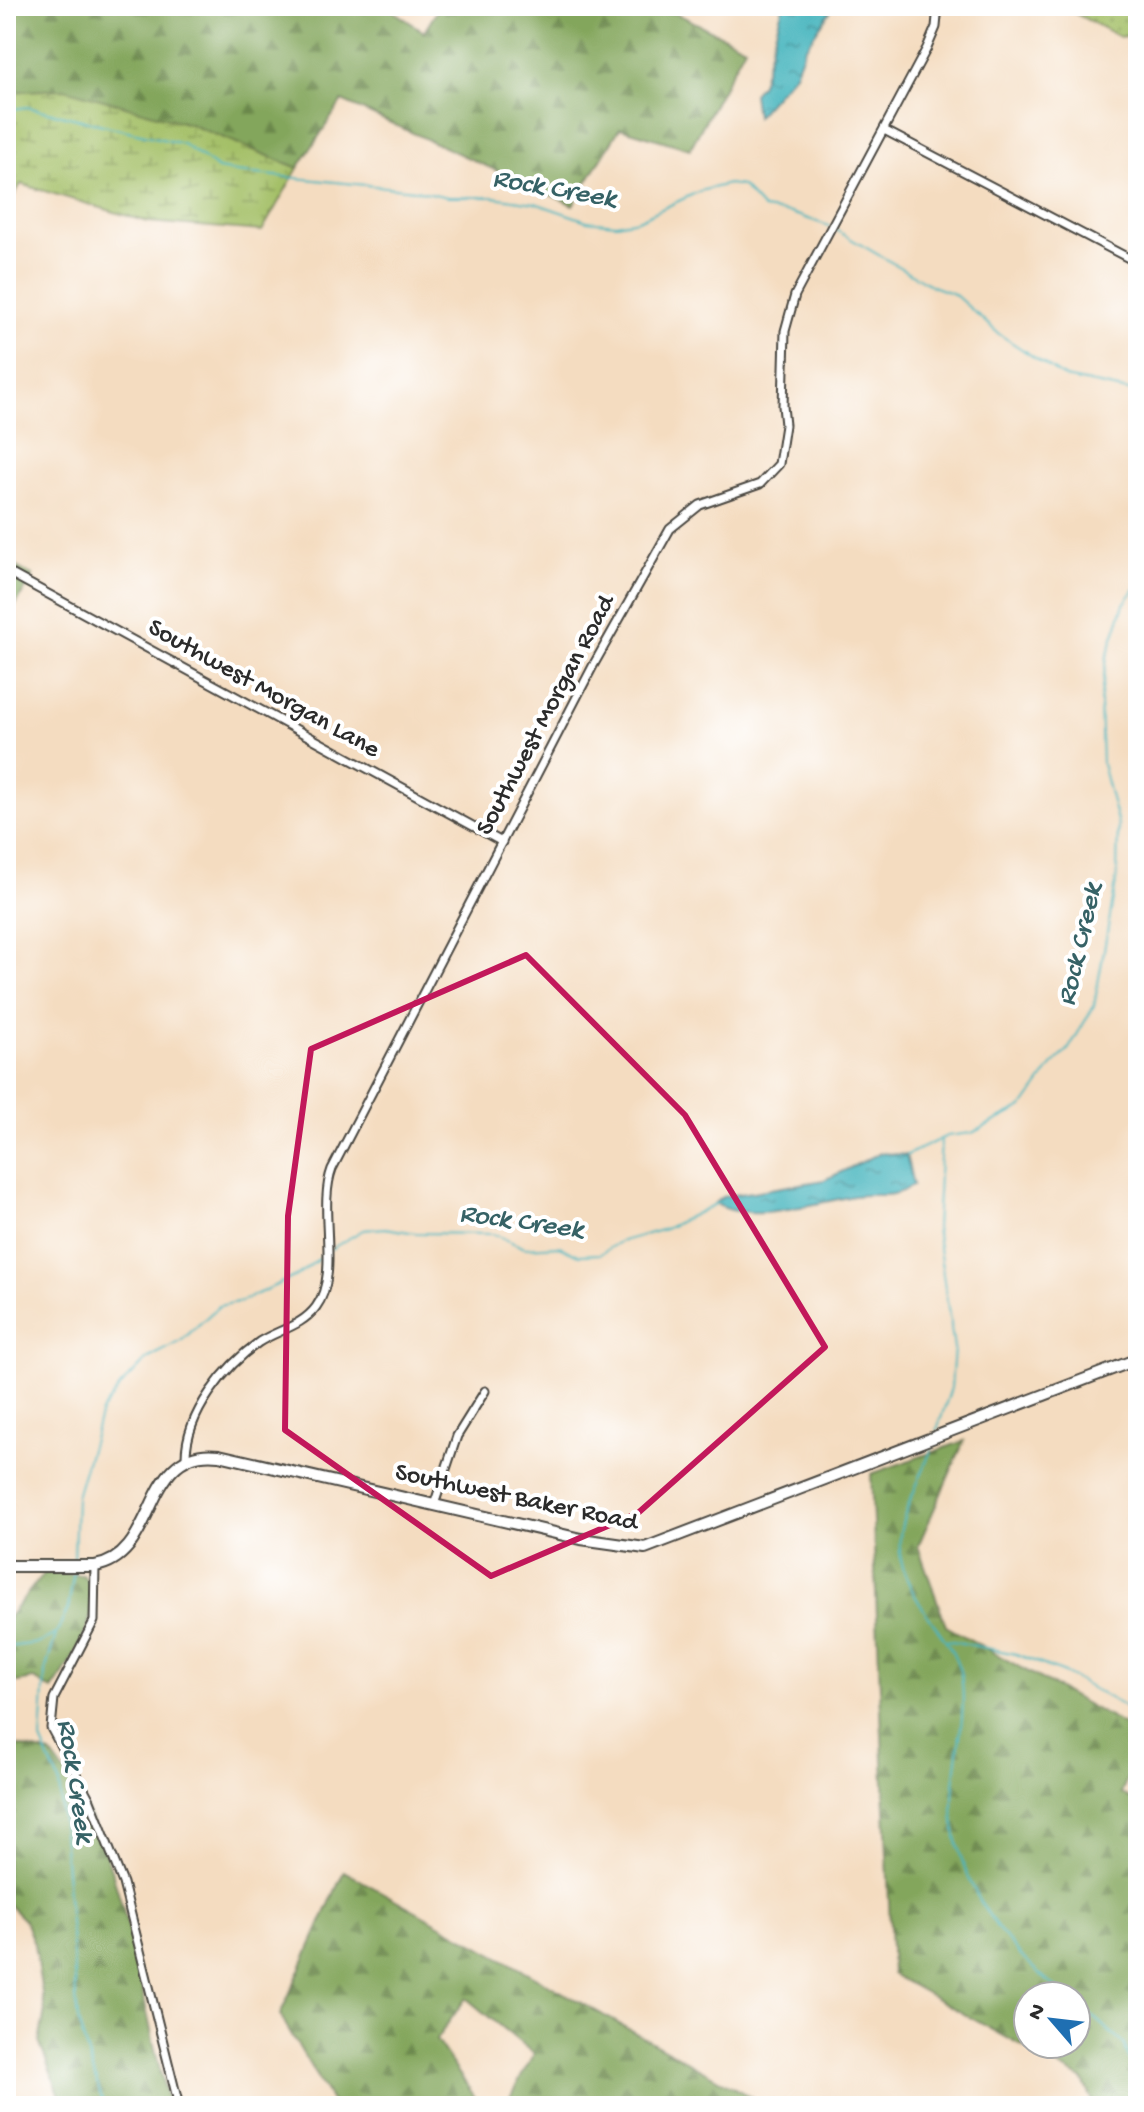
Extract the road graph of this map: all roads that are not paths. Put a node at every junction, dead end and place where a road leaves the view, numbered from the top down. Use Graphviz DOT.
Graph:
graph roads {
  1 [pos="938,6"];
  2 [pos="884,130"];
  3 [pos="1138,263"];
  4 [pos="6,571"];
  5 [pos="502,842"];
  6 [pos="1138,1359"];
  7 [pos="485,1391"];
  8 [pos="186,1457"];
  9 [pos="434,1505"];
  10 [pos="6,1566"];
  11 [pos="95,1566"];
  12 [pos="179,2106"];
  1 -- 2 [label="street, Southwest Morgan Road"];
  2 -- 3 [label="street"];
  2 -- 5 [label="street, Southwest Morgan Road"];
  4 -- 5 [label="street, Southwest Morgan Lane"];
  5 -- 8 [label="street, Southwest Morgan Road"];
  6 -- 9 [label="main road, Southwest Baker Road"];
  7 -- 9 [label="street"];
  8 -- 9 [label="main road, Southwest Baker Road"];
  8 -- 11 [label="main road"];
  10 -- 11 [label="main road"];
  11 -- 12 [label="street"];
}
